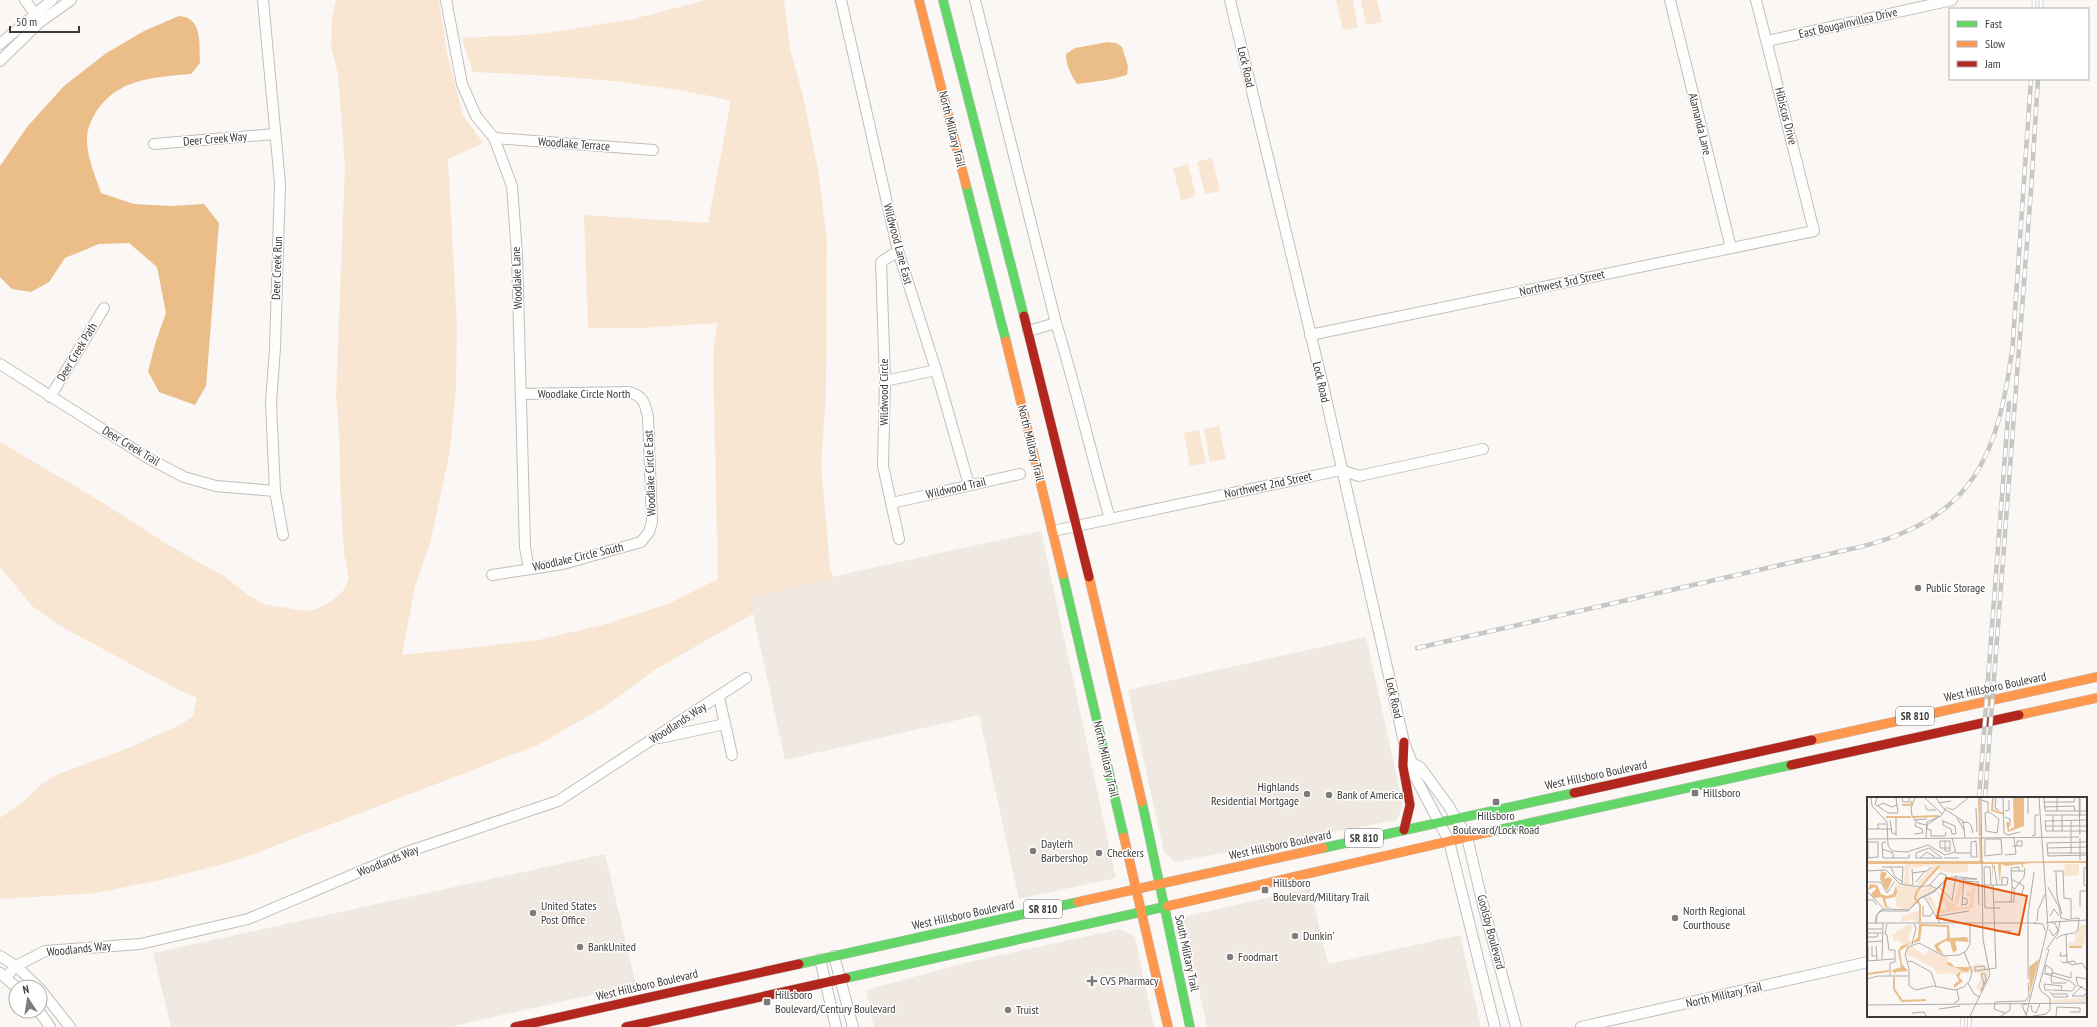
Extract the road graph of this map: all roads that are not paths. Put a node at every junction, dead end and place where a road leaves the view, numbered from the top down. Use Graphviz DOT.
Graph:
graph roads {
  1 [pos="25,0"];
  2 [pos="52,0"];
  3 [pos="70,0"];
  4 [pos="263,0"];
  5 [pos="446,0"];
  6 [pos="841,0"];
  7 [pos="919,0"];
  8 [pos="942,0"];
  9 [pos="975,0"];
  10 [pos="1230,0"];
  11 [pos="1670,0"];
  12 [pos="1756,0"];
  13 [pos="1952,0"];
  14 [pos="35,13"];
  15 [pos="40,22"];
  16 [pos="1767,41"];
  17 [pos="0,44"];
  18 [pos="0,61"];
  19 [pos="275,134"];
  20 [pos="494,138"];
  21 [pos="154,144"];
  22 [pos="653,150"];
  23 [pos="1814,231"];
  24 [pos="1731,248"];
  25 [pos="898,251"];
  26 [pos="104,308"];
  27 [pos="1056,323"];
  28 [pos="1028,331"];
  29 [pos="1310,335"];
  30 [pos="0,364"];
  31 [pos="936,370"];
  32 [pos="885,381"];
  33 [pos="521,394"];
  34 [pos="50,397"];
  35 [pos="644,401"];
  36 [pos="1482,449"];
  37 [pos="1341,470"];
  38 [pos="1020,474"];
  39 [pos="969,485"];
  40 [pos="276,491"];
  41 [pos="892,503"];
  42 [pos="1110,519"];
  43 [pos="1077,526"];
  44 [pos="1053,531"];
  45 [pos="284,535"];
  46 [pos="899,539"];
  47 [pos="641,542"];
  48 [pos="529,569"];
  49 [pos="492,575"];
  50 [pos="2097,676"];
  51 [pos="746,678"];
  52 [pos="719,697"];
  53 [pos="2097,698"];
  54 [pos="725,724"];
  55 [pos="1874,725"];
  56 [pos="653,739"];
  57 [pos="1404,742"];
  58 [pos="1841,754"];
  59 [pos="732,755"];
  60 [pos="1412,763"];
  61 [pos="1682,768"];
  62 [pos="1655,795"];
  63 [pos="1457,818"];
  64 [pos="1440,821"];
  65 [pos="1404,830"];
  66 [pos="1467,837"];
  67 [pos="1449,841"];
  68 [pos="1160,883"];
  69 [pos="1137,888"];
  70 [pos="1165,906"];
  71 [pos="1142,911"];
  72 [pos="0,956"];
  73 [pos="834,956"];
  74 [pos="820,959"];
  75 [pos="1867,962"];
  76 [pos="16,966"];
  77 [pos="3,975"];
  78 [pos="841,978"];
  79 [pos="30,979"];
  80 [pos="825,981"];
  81 [pos="48,999"];
  82 [pos="530,1025"];
  83 [pos="70,1027"];
  84 [pos="515,1027"];
  85 [pos="626,1027"];
  86 [pos="836,1027"];
  87 [pos="853,1027"];
  88 [pos="1168,1027"];
  89 [pos="1190,1027"];
  90 [pos="1495,1027"];
  91 [pos="1516,1027"];
  92 [pos="1581,1027"];
  1 -- 14 [label="street"];
  2 -- 14 [label="street"];
  3 -- 15 [label="street"];
  4 -- 19 [label="street, Deer Creek Run"];
  5 -- 20 [label="street, Woodlake Lane"];
  6 -- 25 [label="street, Wildwood Lane East"];
  7 -- 44 [label="main road, North Military Trail"];
  8 -- 28 [label="main road, North Military Trail"];
  9 -- 27 [label="street"];
  10 -- 29 [label="street, Lock Road"];
  11 -- 24 [label="street, Alamanda Lane"];
  12 -- 16 [label="street, Hibiscus Drive"];
  13 -- 16 [label="street, East Bougainvillea Drive"];
  14 -- 15 [label="street"];
  14 -- 17 [label="street"];
  15 -- 18 [label="street"];
  16 -- 23 [label="street, Hibiscus Drive"];
  19 -- 21 [label="street, Deer Creek Way"];
  19 -- 40 [label="street, Deer Creek Run"];
  20 -- 22 [label="street, Woodlake Terrace"];
  20 -- 33 [label="street, Woodlake Lane"];
  23 -- 24 [label="street, Northwest 3rd Street"];
  24 -- 29 [label="street, Northwest 3rd Street"];
  25 -- 31 [label="street, Wildwood Lane East"];
  25 -- 32 [label="street, Wildwood Circle"];
  26 -- 34 [label="street, Deer Creek Path"];
  27 -- 28 [label="street"];
  27 -- 42 [label="street"];
  28 -- 43 [label="main road, North Military Trail"];
  29 -- 37 [label="street, Lock Road"];
  30 -- 34 [label="street, Deer Creek Trail"];
  31 -- 32 [label="street"];
  31 -- 39 [label="street, Wildwood Lane East"];
  32 -- 41 [label="street, Wildwood Circle"];
  33 -- 35 [label="street, Woodlake Circle North"];
  33 -- 48 [label="street, Woodlake Lane"];
  34 -- 40 [label="street, Deer Creek Trail"];
  35 -- 47 [label="street, Woodlake Circle East"];
  36 -- 37 [label="street, Northwest 2nd Street"];
  37 -- 42 [label="street, Northwest 2nd Street"];
  37 -- 57 [label="street, Lock Road"];
  38 -- 39 [label="street, Wildwood Trail"];
  39 -- 41 [label="street, Wildwood Trail"];
  40 -- 45 [label="street, Deer Creek Run"];
  41 -- 46 [label="street, Wildwood Circle"];
  42 -- 43 [label="street, Northwest 2nd Street"];
  43 -- 44 [label="street, Northwest 2nd Street"];
  43 -- 68 [label="main road, North Military Trail"];
  44 -- 69 [label="main road, North Military Trail"];
  47 -- 48 [label="street, Woodlake Circle South"];
  48 -- 49 [label="street, Woodlake Circle South"];
  50 -- 55 [label="main road, West Hillsboro Boulevard / SR 810"];
  51 -- 52 [label="street, Woodlands Way"];
  52 -- 54 [label="street"];
  52 -- 56 [label="street, Woodlands Way"];
  53 -- 58 [label="main road, SR 810"];
  54 -- 56 [label="street"];
  54 -- 59 [label="street"];
  55 -- 58 [label="main road"];
  55 -- 61 [label="main road, West Hillsboro Boulevard / SR 810"];
  56 -- 76 [label="street, Woodlands Way"];
  57 -- 60 [label="street, Lock Road"];
  57 -- 65 [label="main road"];
  58 -- 62 [label="main road, SR 810"];
  60 -- 63 [label="street, Lock Road"];
  60 -- 64 [label="street, Lock Road"];
  61 -- 62 [label="main road"];
  61 -- 63 [label="main road, West Hillsboro Boulevard / SR 810"];
  62 -- 66 [label="main road, SR 810"];
  63 -- 64 [label="main road, West Hillsboro Boulevard / SR 810"];
  63 -- 66 [label="street, Goolsby Boulevard"];
  64 -- 65 [label="main road, West Hillsboro Boulevard / SR 810"];
  64 -- 67 [label="street"];
  65 -- 68 [label="main road, West Hillsboro Boulevard / SR 810"];
  66 -- 67 [label="main road, SR 810"];
  66 -- 91 [label="street, Goolsby Boulevard"];
  67 -- 70 [label="main road, SR 810"];
  67 -- 90 [label="street"];
  68 -- 69 [label="main road, West Hillsboro Boulevard / SR 810"];
  68 -- 70 [label="main road, South Military Trail"];
  69 -- 71 [label="main road"];
  69 -- 73 [label="main road, West Hillsboro Boulevard / SR 810"];
  70 -- 71 [label="main road, SR 810"];
  70 -- 89 [label="main road, South Military Trail"];
  71 -- 78 [label="main road, SR 810"];
  71 -- 88 [label="main road"];
  72 -- 76 [label="street"];
  73 -- 74 [label="main road, West Hillsboro Boulevard / SR 810"];
  73 -- 78 [label="street"];
  74 -- 80 [label="street"];
  74 -- 82 [label="main road, West Hillsboro Boulevard / SR 810"];
  75 -- 92 [label="street, North Military Trail"];
  76 -- 77 [label="street, Woodlands Way"];
  76 -- 79 [label="street"];
  78 -- 80 [label="main road, SR 810"];
  78 -- 87 [label="street"];
  80 -- 85 [label="main road, SR 810"];
  80 -- 86 [label="street"];
  81 -- 83 [label="street"];
  82 -- 84 [label="main road, West Hillsboro Boulevard / SR 810"];
}
